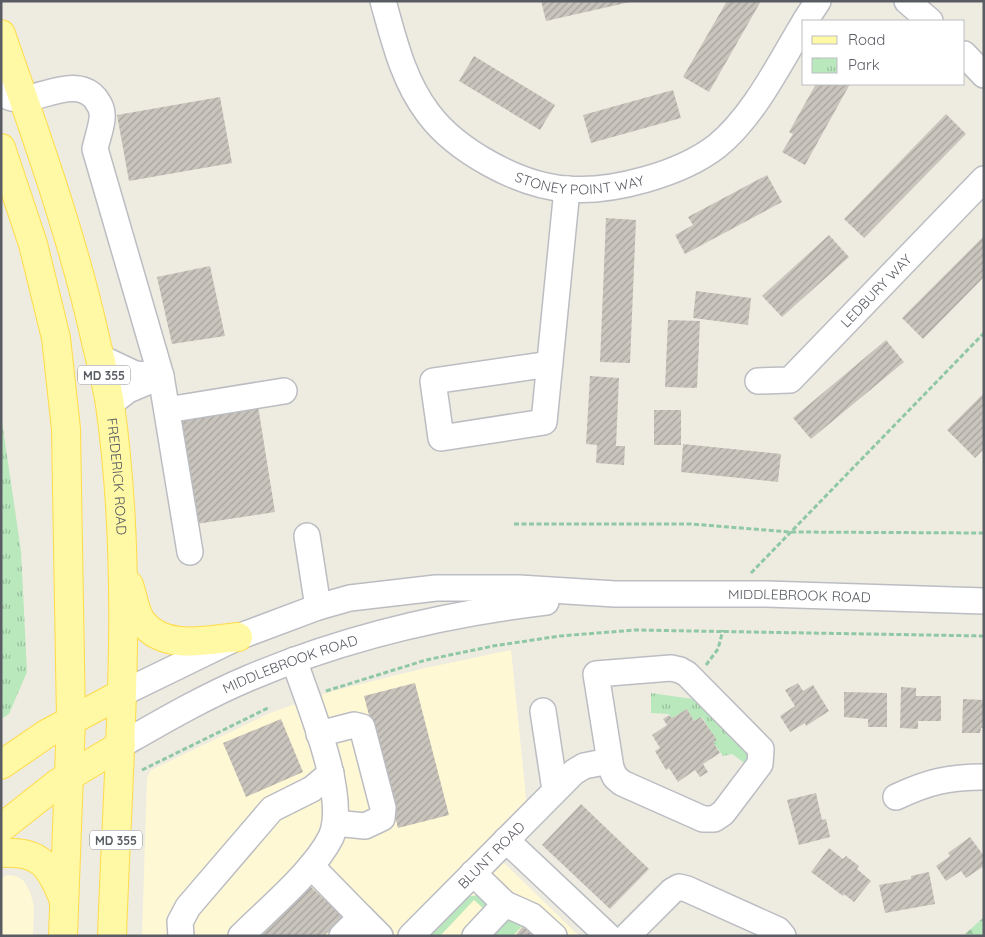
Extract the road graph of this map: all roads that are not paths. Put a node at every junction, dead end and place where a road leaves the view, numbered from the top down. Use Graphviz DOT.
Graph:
graph roads {
  1 [pos="383,1"];
  2 [pos="818,1"];
  3 [pos="805,20"];
  4 [pos="802,25"];
  5 [pos="1,34"];
  6 [pos="965,55"];
  7 [pos="984,75"];
  8 [pos="12,95"];
  9 [pos="1,148"];
  10 [pos="984,179"];
  11 [pos="567,189"];
  12 [pos="100,357"];
  13 [pos="550,364"];
  14 [pos="161,376"];
  15 [pos="758,381"];
  16 [pos="284,391"];
  17 [pos="110,404"];
  18 [pos="167,410"];
  19 [pos="307,536"];
  20 [pos="190,552"];
  21 [pos="122,560"];
  22 [pos="615,594"];
  23 [pos="984,601"];
  24 [pos="318,607"];
  25 [pos="238,637"];
  26 [pos="294,660"];
  27 [pos="121,694"];
  28 [pos="543,711"];
  29 [pos="71,720"];
  30 [pos="319,734"];
  31 [pos="121,745"];
  32 [pos="609,761"];
  33 [pos="1,765"];
  34 [pos="331,773"];
  35 [pos="70,775"];
  36 [pos="984,777"];
  37 [pos="563,783"];
  38 [pos="896,797"];
  39 [pos="335,823"];
  40 [pos="1,828"];
  41 [pos="506,840"];
  42 [pos="1,853"];
  43 [pos="311,866"];
  44 [pos="473,873"];
  45 [pos="65,902"];
  46 [pos="505,904"];
  47 [pos="361,917"];
  48 [pos="64,936"];
  49 [pos="112,936"];
  50 [pos="181,936"];
  51 [pos="241,936"];
  52 [pos="342,936"];
  53 [pos="380,936"];
  54 [pos="411,936"];
  55 [pos="475,936"];
  56 [pos="554,936"];
  57 [pos="608,936"];
  58 [pos="627,936"];
  59 [pos="783,936"];
  1 -- 11 [label="street, STONEY POINT WAY"];
  2 -- 3 [label="street, STONEY POINT WAY"];
  4 -- 11 [label="street, STONEY POINT WAY"];
  5 -- 8 [label="main road, FREDERICK ROAD / MD 355"];
  6 -- 7 [label="street"];
  8 -- 12 [label="main road, FREDERICK ROAD / MD 355"];
  8 -- 14 [label="street"];
  9 -- 29 [label="main road, MD 355"];
  10 -- 15 [label="street, LEDBURY WAY"];
  11 -- 13 [label="street"];
  12 -- 14 [label="street"];
  12 -- 17 [label="main road, FREDERICK ROAD / MD 355"];
  13 -- 13 [label="street"];
  14 -- 17 [label="street"];
  14 -- 18 [label="street"];
  16 -- 18 [label="street"];
  17 -- 21 [label="main road, FREDERICK ROAD / MD 355"];
  18 -- 20 [label="street"];
  19 -- 24 [label="street"];
  21 -- 25 [label="main road"];
  21 -- 27 [label="main road, FREDERICK ROAD / MD 355"];
  22 -- 23 [label="street, MIDDLEBROOK ROAD"];
  22 -- 24 [label="street, MIDDLEBROOK ROAD"];
  22 -- 26 [label="street, MIDDLEBROOK ROAD"];
  24 -- 25 [label="street, MIDDLEBROOK ROAD"];
  25 -- 27 [label="street, MIDDLEBROOK ROAD"];
  26 -- 30 [label="street"];
  26 -- 31 [label="street, MIDDLEBROOK ROAD"];
  27 -- 29 [label="main road, MIDDLEBROOK ROAD"];
  27 -- 31 [label="main road, FREDERICK ROAD / MD 355"];
  28 -- 37 [label="street"];
  29 -- 33 [label="main road, MIDDLEBROOK ROAD"];
  29 -- 35 [label="main road, MD 355"];
  30 -- 34 [label="street"];
  30 -- 39 [label="street"];
  31 -- 35 [label="main road, MIDDLEBROOK ROAD"];
  31 -- 49 [label="main road, FREDERICK ROAD / MD 355"];
  32 -- 32 [label="street"];
  32 -- 37 [label="street, BLUNT ROAD"];
  34 -- 39 [label="street"];
  34 -- 50 [label="street"];
  35 -- 40 [label="main road, MIDDLEBROOK ROAD"];
  35 -- 45 [label="main road, MD 355"];
  36 -- 38 [label="street"];
  37 -- 41 [label="street, BLUNT ROAD"];
  39 -- 43 [label="street"];
  41 -- 44 [label="street, BLUNT ROAD"];
  41 -- 57 [label="street"];
  42 -- 45 [label="main road"];
  43 -- 47 [label="street"];
  43 -- 51 [label="street"];
  44 -- 46 [label="street"];
  44 -- 54 [label="street, BLUNT ROAD"];
  45 -- 48 [label="main road, MD 355"];
  46 -- 55 [label="street"];
  46 -- 56 [label="street"];
  47 -- 52 [label="street"];
  47 -- 53 [label="street"];
  58 -- 59 [label="street"];
}
